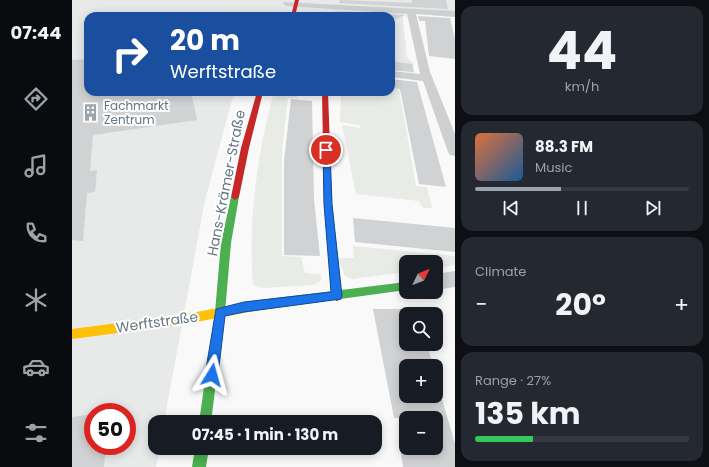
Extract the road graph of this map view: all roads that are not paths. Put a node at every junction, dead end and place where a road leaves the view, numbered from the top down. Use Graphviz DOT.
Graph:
graph roads {
  1 [pos="292,2"];
  2 [pos="412,11"];
  3 [pos="287,12"];
  4 [pos="293,12"];
  5 [pos="455,14"];
  6 [pos="395,74"];
  7 [pos="427,78"];
  8 [pos="259,96"];
  9 [pos="325,96"];
  10 [pos="455,152"];
  11 [pos="455,279"];
  12 [pos="443,281"];
  13 [pos="399,287"];
  14 [pos="337,296"];
  15 [pos="220,312"];
  16 [pos="72,334"];
  17 [pos="206,415"];
  18 [pos="201,455"];
  19 [pos="199,467"];
  1 -- 2 [label="street"];
  1 -- 3 [label="street"];
  1 -- 4 [label="street"];
  2 -- 5 [label="street"];
  2 -- 7 [label="street"];
  6 -- 7 [label="street"];
  7 -- 10 [label="street"];
  8 -- 15 [label="street, Hans-Krämer-Straße"];
  9 -- 14 [label="street"];
  11 -- 12 [label="street"];
  13 -- 14 [label="street, Werftstraße"];
  14 -- 15 [label="street, Werftstraße"];
  15 -- 16 [label="street, Werftstraße"];
  15 -- 17 [label="street, Hans-Krämer-Straße"];
  18 -- 19 [label="street"];
}
